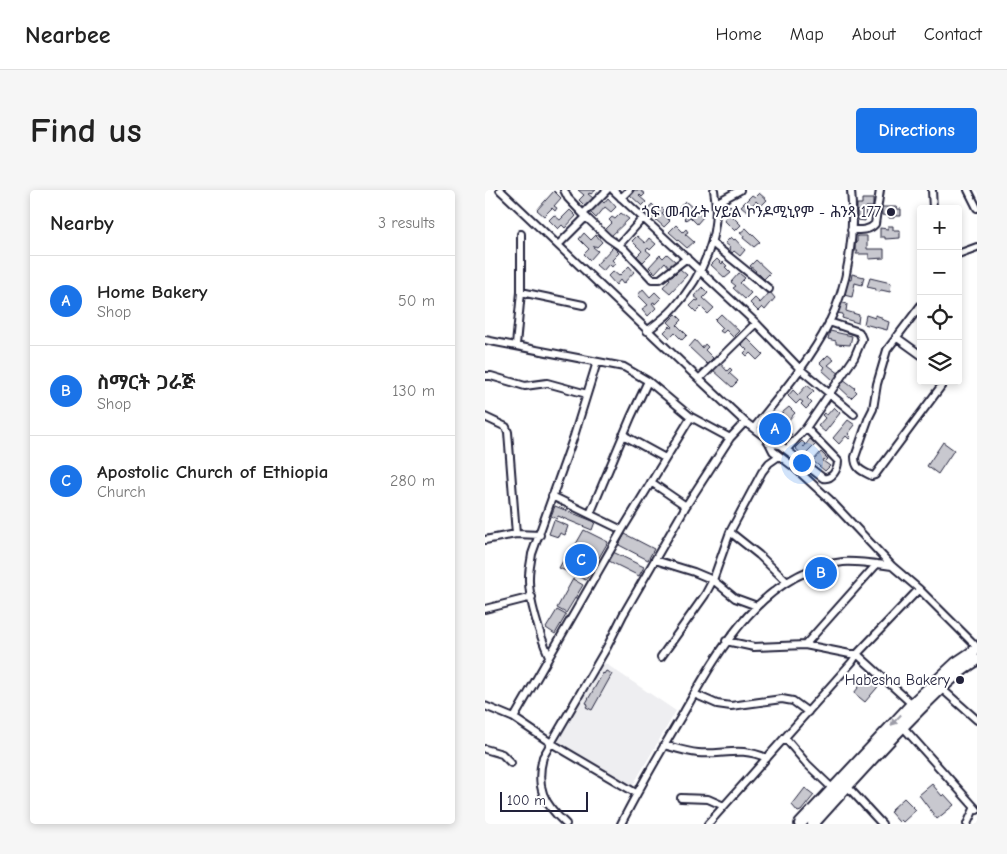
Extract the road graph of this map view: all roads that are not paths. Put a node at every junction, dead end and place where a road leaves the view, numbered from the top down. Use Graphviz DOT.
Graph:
graph roads {
  1 [pos="500,190"];
  2 [pos="564,190"];
  3 [pos="607,190"];
  4 [pos="613,190"];
  5 [pos="629,190"];
  6 [pos="714,190"];
  7 [pos="740,190"];
  8 [pos="851,190"];
  9 [pos="880,190"];
  10 [pos="932,190"];
  11 [pos="968,190"];
  12 [pos="621,198"];
  13 [pos="716,203"];
  14 [pos="933,205"];
  15 [pos="977,208"];
  16 [pos="584,216"];
  17 [pos="643,218"];
  18 [pos="851,230"];
  19 [pos="521,234"];
  20 [pos="712,243"];
  21 [pos="558,245"];
  22 [pos="619,245"];
  23 [pos="977,247"];
  24 [pos="962,253"];
  25 [pos="687,258"];
  26 [pos="701,271"];
  27 [pos="769,289"];
  28 [pos="521,292"];
  29 [pos="583,305"];
  30 [pos="917,310"];
  31 [pos="829,322"];
  32 [pos="755,323"];
  33 [pos="647,331"];
  34 [pos="896,337"];
  35 [pos="485,340"];
  36 [pos="516,346"];
  37 [pos="917,352"];
  38 [pos="597,362"];
  39 [pos="801,369"];
  40 [pos="485,376"];
  41 [pos="699,379"];
  42 [pos="648,381"];
  43 [pos="942,385"];
  44 [pos="829,392"];
  45 [pos="587,394"];
  46 [pos="854,414"];
  47 [pos="485,417"];
  48 [pos="691,417"];
  49 [pos="745,422"];
  50 [pos="754,428"];
  51 [pos="806,428"];
  52 [pos="623,435"];
  53 [pos="730,438"];
  54 [pos="769,442"];
  55 [pos="787,449"];
  56 [pos="779,456"];
  57 [pos="665,458"];
  58 [pos="651,482"];
  59 [pos="552,496"];
  60 [pos="686,506"];
  61 [pos="590,514"];
  62 [pos="622,530"];
  63 [pos="731,532"];
  64 [pos="517,534"];
  65 [pos="541,535"];
  66 [pos="485,540"];
  67 [pos="655,560"];
  68 [pos="877,564"];
  69 [pos="892,566"];
  70 [pos="713,580"];
  71 [pos="787,582"];
  72 [pos="919,589"];
  73 [pos="532,597"];
  74 [pos="757,606"];
  75 [pos="485,609"];
  76 [pos="726,641"];
  77 [pos="805,645"];
  78 [pos="977,648"];
  79 [pos="857,654"];
  80 [pos="549,656"];
  81 [pos="661,657"];
  82 [pos="977,660"];
  83 [pos="941,688"];
  84 [pos="694,694"];
  85 [pos="912,704"];
  86 [pos="485,706"];
  87 [pos="808,712"];
  88 [pos="514,718"];
  89 [pos="977,720"];
  90 [pos="903,727"];
  91 [pos="785,738"];
  92 [pos="551,743"];
  93 [pos="664,745"];
  94 [pos="485,748"];
  95 [pos="767,758"];
  96 [pos="511,763"];
  97 [pos="847,786"];
  98 [pos="832,788"];
  99 [pos="636,793"];
  100 [pos="681,798"];
  101 [pos="724,806"];
  102 [pos="976,809"];
  103 [pos="566,824"];
  104 [pos="621,824"];
  105 [pos="708,824"];
  106 [pos="801,824"];
  107 [pos="813,824"];
  108 [pos="883,824"];
  109 [pos="967,824"];
  1 -- 21 [label="street"];
  2 -- 16 [label="street"];
  3 -- 16 [label="street"];
  4 -- 12 [label="street"];
  5 -- 12 [label="street"];
  6 -- 13 [label="street"];
  7 -- 13 [label="street"];
  8 -- 18 [label="street"];
  9 -- 18 [label="street"];
  10 -- 14 [label="street"];
  11 -- 15 [label="street"];
  12 -- 17 [label="street"];
  13 -- 20 [label="street"];
  16 -- 21 [label="street"];
  16 -- 22 [label="street"];
  17 -- 22 [label="street"];
  17 -- 25 [label="street"];
  18 -- 31 [label="street"];
  19 -- 28 [label="street"];
  20 -- 26 [label="street"];
  20 -- 27 [label="street"];
  21 -- 33 [label="street"];
  22 -- 25 [label="street"];
  23 -- 24 [label="street"];
  25 -- 26 [label="street"];
  26 -- 32 [label="street"];
  26 -- 33 [label="street"];
  28 -- 29 [label="street"];
  28 -- 36 [label="street"];
  30 -- 34 [label="street"];
  31 -- 39 [label="street"];
  31 -- 44 [label="street"];
  32 -- 39 [label="street"];
  32 -- 41 [label="street"];
  33 -- 41 [label="street"];
  34 -- 37 [label="street"];
  34 -- 43 [label="street"];
  35 -- 36 [label="street"];
  36 -- 38 [label="street"];
  38 -- 42 [label="street"];
  38 -- 45 [label="street"];
  39 -- 44 [label="street"];
  39 -- 50 [label="street"];
  40 -- 45 [label="street"];
  41 -- 49 [label="street"];
  42 -- 48 [label="street"];
  42 -- 52 [label="street"];
  44 -- 46 [label="street"];
  44 -- 51 [label="street"];
  45 -- 59 [label="street"];
  47 -- 64 [label="street"];
  48 -- 53 [label="street"];
  48 -- 57 [label="street"];
  49 -- 50 [label="street"];
  49 -- 53 [label="street"];
  50 -- 54 [label="street"];
  51 -- 55 [label="street"];
  51 -- 55 [label="street"];
  52 -- 57 [label="street"];
  52 -- 61 [label="street"];
  53 -- 60 [label="street"];
  54 -- 55 [label="street"];
  54 -- 56 [label="street"];
  56 -- 63 [label="street"];
  56 -- 69 [label="street"];
  57 -- 58 [label="street"];
  58 -- 60 [label="street"];
  58 -- 62 [label="street"];
  59 -- 61 [label="street"];
  59 -- 65 [label="street"];
  60 -- 67 [label="street"];
  61 -- 62 [label="street"];
  62 -- 80 [label="street"];
  63 -- 70 [label="street"];
  63 -- 71 [label="street"];
  64 -- 65 [label="street"];
  64 -- 66 [label="street"];
  65 -- 73 [label="street"];
  67 -- 70 [label="street"];
  67 -- 92 [label="street"];
  68 -- 69 [label="street"];
  68 -- 71 [label="street"];
  68 -- 77 [label="street"];
  69 -- 72 [label="street"];
  70 -- 74 [label="street"];
  70 -- 81 [label="street"];
  71 -- 74 [label="street"];
  72 -- 78 [label="street"];
  72 -- 79 [label="street"];
  73 -- 75 [label="street"];
  73 -- 80 [label="street"];
  74 -- 76 [label="street"];
  76 -- 77 [label="street"];
  76 -- 84 [label="street"];
  77 -- 79 [label="street"];
  78 -- 85 [label="main road"];
  79 -- 85 [label="street"];
  79 -- 87 [label="street"];
  80 -- 88 [label="street"];
  82 -- 83 [label="main road"];
  83 -- 89 [label="street"];
  83 -- 90 [label="main road"];
  84 -- 87 [label="street"];
  84 -- 93 [label="street"];
  85 -- 98 [label="main road, one-way"];
  86 -- 88 [label="street"];
  87 -- 91 [label="street"];
  88 -- 92 [label="street"];
  90 -- 97 [label="main road"];
  90 -- 102 [label="street"];
  91 -- 95 [label="street"];
  91 -- 98 [label="street"];
  92 -- 99 [label="street"];
  92 -- 103 [label="street"];
  93 -- 95 [label="street"];
  93 -- 99 [label="street"];
  94 -- 96 [label="street"];
  95 -- 101 [label="street"];
  97 -- 107 [label="main road"];
  97 -- 108 [label="street"];
  98 -- 106 [label="main road"];
  99 -- 104 [label="street"];
  100 -- 101 [label="street"];
  101 -- 105 [label="street"];
  102 -- 109 [label="street"];
}
